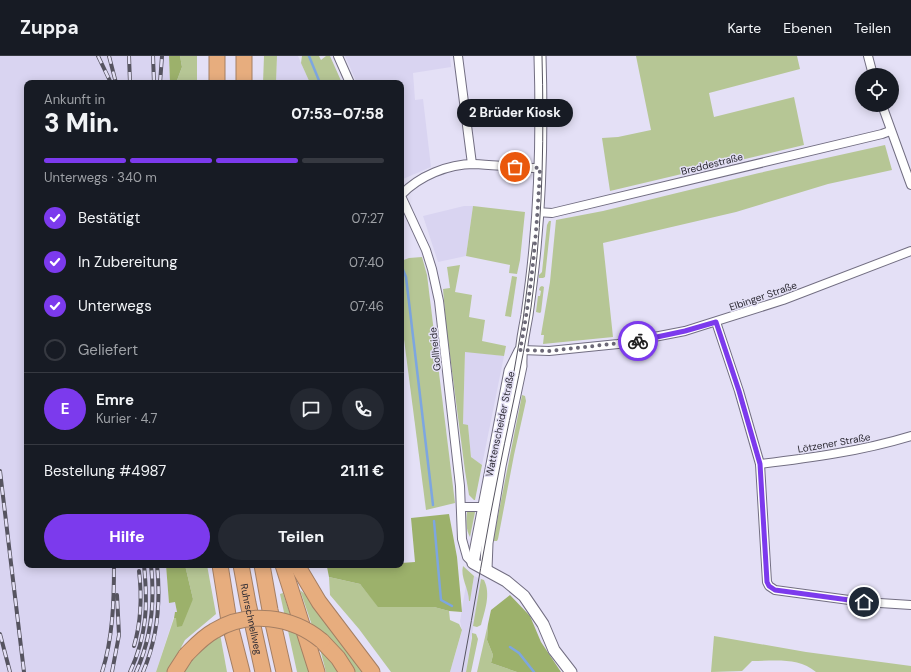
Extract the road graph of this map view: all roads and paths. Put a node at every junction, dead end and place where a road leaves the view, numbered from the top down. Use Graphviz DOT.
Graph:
graph roads {
  1 [pos="217,56"];
  2 [pos="244,56"];
  3 [pos="338,56"];
  4 [pos="458,56"];
  5 [pos="540,56"];
  6 [pos="868,56"];
  7 [pos="871,68"];
  8 [pos="216,80"];
  9 [pos="244,80"];
  10 [pos="349,80"];
  11 [pos="884,112"];
  12 [pos="890,131"];
  13 [pos="472,164"];
  14 [pos="540,168"];
  15 [pos="911,185"];
  16 [pos="404,192"];
  17 [pos="404,202"];
  18 [pos="537,212"];
  19 [pos="911,251"];
  20 [pos="716,322"];
  21 [pos="520,350"];
  22 [pos="911,436"];
  23 [pos="760,464"];
  24 [pos="461,507"];
  25 [pos="483,507"];
  26 [pos="473,563"];
  27 [pos="220,568"];
  28 [pos="242,568"];
  29 [pos="263,568"];
  30 [pos="284,568"];
  31 [pos="299,568"];
  32 [pos="486,569"];
  33 [pos="911,605"];
  34 [pos="175,672"];
  35 [pos="242,672"];
  36 [pos="264,672"];
  37 [pos="284,672"];
  38 [pos="317,672"];
  39 [pos="347,672"];
  40 [pos="372,672"];
  41 [pos="570,672"];
  1 -- 8 [label="highway"];
  2 -- 9 [label="highway"];
  3 -- 10 [label="street"];
  4 -- 13 [label="street"];
  5 -- 14 [label="main road"];
  6 -- 7 [label="street"];
  11 -- 12 [label="street"];
  12 -- 15 [label="street"];
  12 -- 18 [label="street, Breddestraße"];
  13 -- 14 [label="street"];
  13 -- 16 [label="street"];
  14 -- 18 [label="main road"];
  17 -- 24 [label="street, Gollheide"];
  18 -- 21 [label="main road"];
  19 -- 20 [label="street, Elbinger Straße"];
  20 -- 21 [label="street, Elbinger Straße"];
  20 -- 23 [label="street"];
  21 -- 25 [label="main road, Wattenscheider Straße"];
  21 -- 32 [label="main road, Wattenscheider Straße"];
  22 -- 23 [label="street, Lötzener Straße"];
  23 -- 33 [label="street"];
  24 -- 25 [label="street"];
  24 -- 26 [label="street, Gollheide"];
  25 -- 26 [label="main road, Wattenscheider Straße"];
  26 -- 32 [label="main road"];
  27 -- 35 [label="highway"];
  28 -- 36 [label="highway, Ruhrschnellweg"];
  29 -- 37 [label="highway, Ruhrschnellweg"];
  30 -- 38 [label="highway"];
  31 -- 40 [label="highway"];
  32 -- 41 [label="main road"];
  34 -- 39 [label="highway, bridge"];
}
